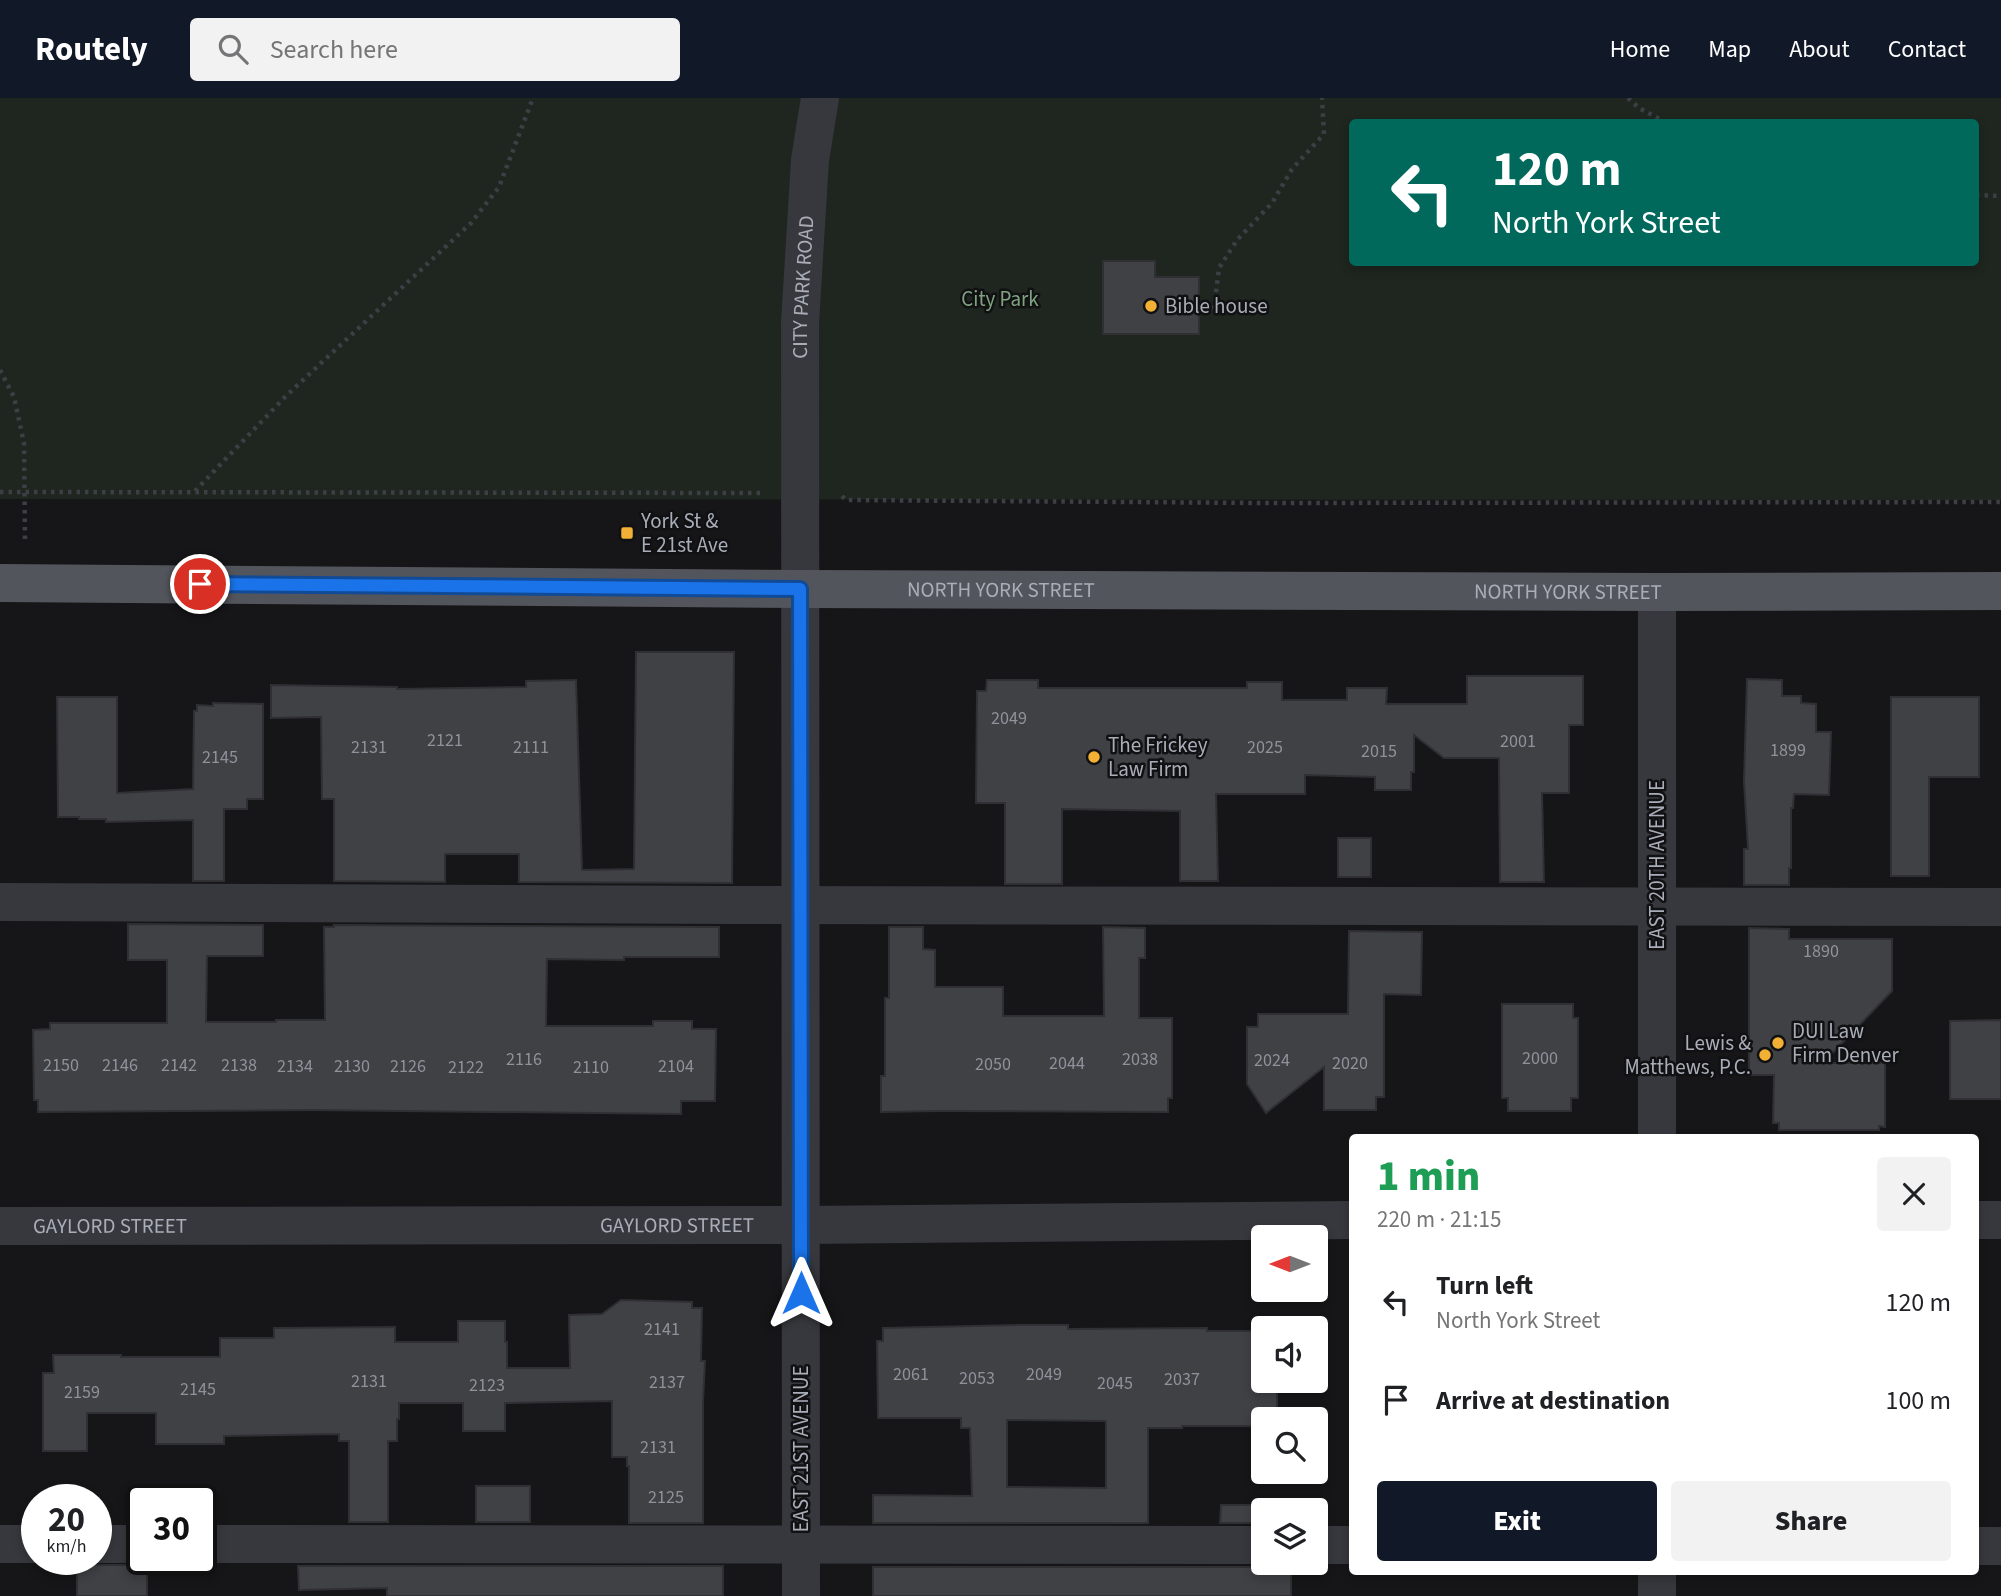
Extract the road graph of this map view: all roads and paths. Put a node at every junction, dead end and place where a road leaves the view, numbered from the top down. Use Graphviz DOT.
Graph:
graph roads {
  1 [pos="533,98"];
  2 [pos="820,98"];
  3 [pos="1322,98"];
  4 [pos="1628,98"];
  5 [pos="1659,119"];
  6 [pos="1979,195"];
  7 [pos="2001,196"];
  8 [pos="1214,309"];
  9 [pos="0,370"];
  10 [pos="0,492"];
  11 [pos="24,492"];
  12 [pos="194,492"];
  13 [pos="750,493"];
  14 [pos="839,494"];
  15 [pos="2001,502"];
  16 [pos="25,547"];
  17 [pos="0,583"];
  18 [pos="800,589"];
  19 [pos="2001,591"];
  20 [pos="1657,592"];
  21 [pos="0,902"];
  22 [pos="802,905"];
  23 [pos="1657,906"];
  24 [pos="2001,907"];
  25 [pos="1657,1134"];
  26 [pos="1349,1220"];
  27 [pos="1979,1220"];
  28 [pos="2001,1220"];
  29 [pos="800,1225"];
  30 [pos="0,1226"];
  31 [pos="0,1544"];
  32 [pos="21,1544"];
  33 [pos="217,1544"];
  34 [pos="802,1545"];
  35 [pos="1251,1545"];
  36 [pos="1328,1545"];
  37 [pos="1349,1545"];
  38 [pos="1979,1546"];
  39 [pos="2001,1546"];
  40 [pos="1657,1575"];
  41 [pos="802,1596"];
  42 [pos="1657,1596"];
  1 -- 12 [label="path"];
  2 -- 18 [label="street, CITY PARK ROAD"];
  3 -- 8 [label="path"];
  4 -- 5 [label="path"];
  6 -- 7 [label="path"];
  9 -- 11 [label="path"];
  10 -- 11 [label="path"];
  11 -- 12 [label="path"];
  11 -- 16 [label="path"];
  12 -- 13 [label="path"];
  14 -- 15 [label="path"];
  17 -- 18 [label="main road, NORTH YORK STREET"];
  18 -- 20 [label="main road, NORTH YORK STREET"];
  18 -- 22 [label="street, EAST 21ST AVENUE"];
  19 -- 20 [label="main road, NORTH YORK STREET"];
  20 -- 23 [label="street, EAST 20TH AVENUE"];
  21 -- 22 [label="street"];
  22 -- 23 [label="street"];
  22 -- 29 [label="street, EAST 21ST AVENUE"];
  23 -- 24 [label="street"];
  23 -- 25 [label="street, EAST 20TH AVENUE"];
  26 -- 29 [label="street, GAYLORD STREET"];
  27 -- 28 [label="street"];
  29 -- 30 [label="street, GAYLORD STREET"];
  29 -- 34 [label="street, EAST 21ST AVENUE"];
  31 -- 32 [label="street"];
  33 -- 34 [label="street"];
  34 -- 35 [label="street"];
  34 -- 41 [label="street, EAST 21ST AVENUE"];
  36 -- 37 [label="street"];
  38 -- 39 [label="street"];
  40 -- 42 [label="street"];
}
